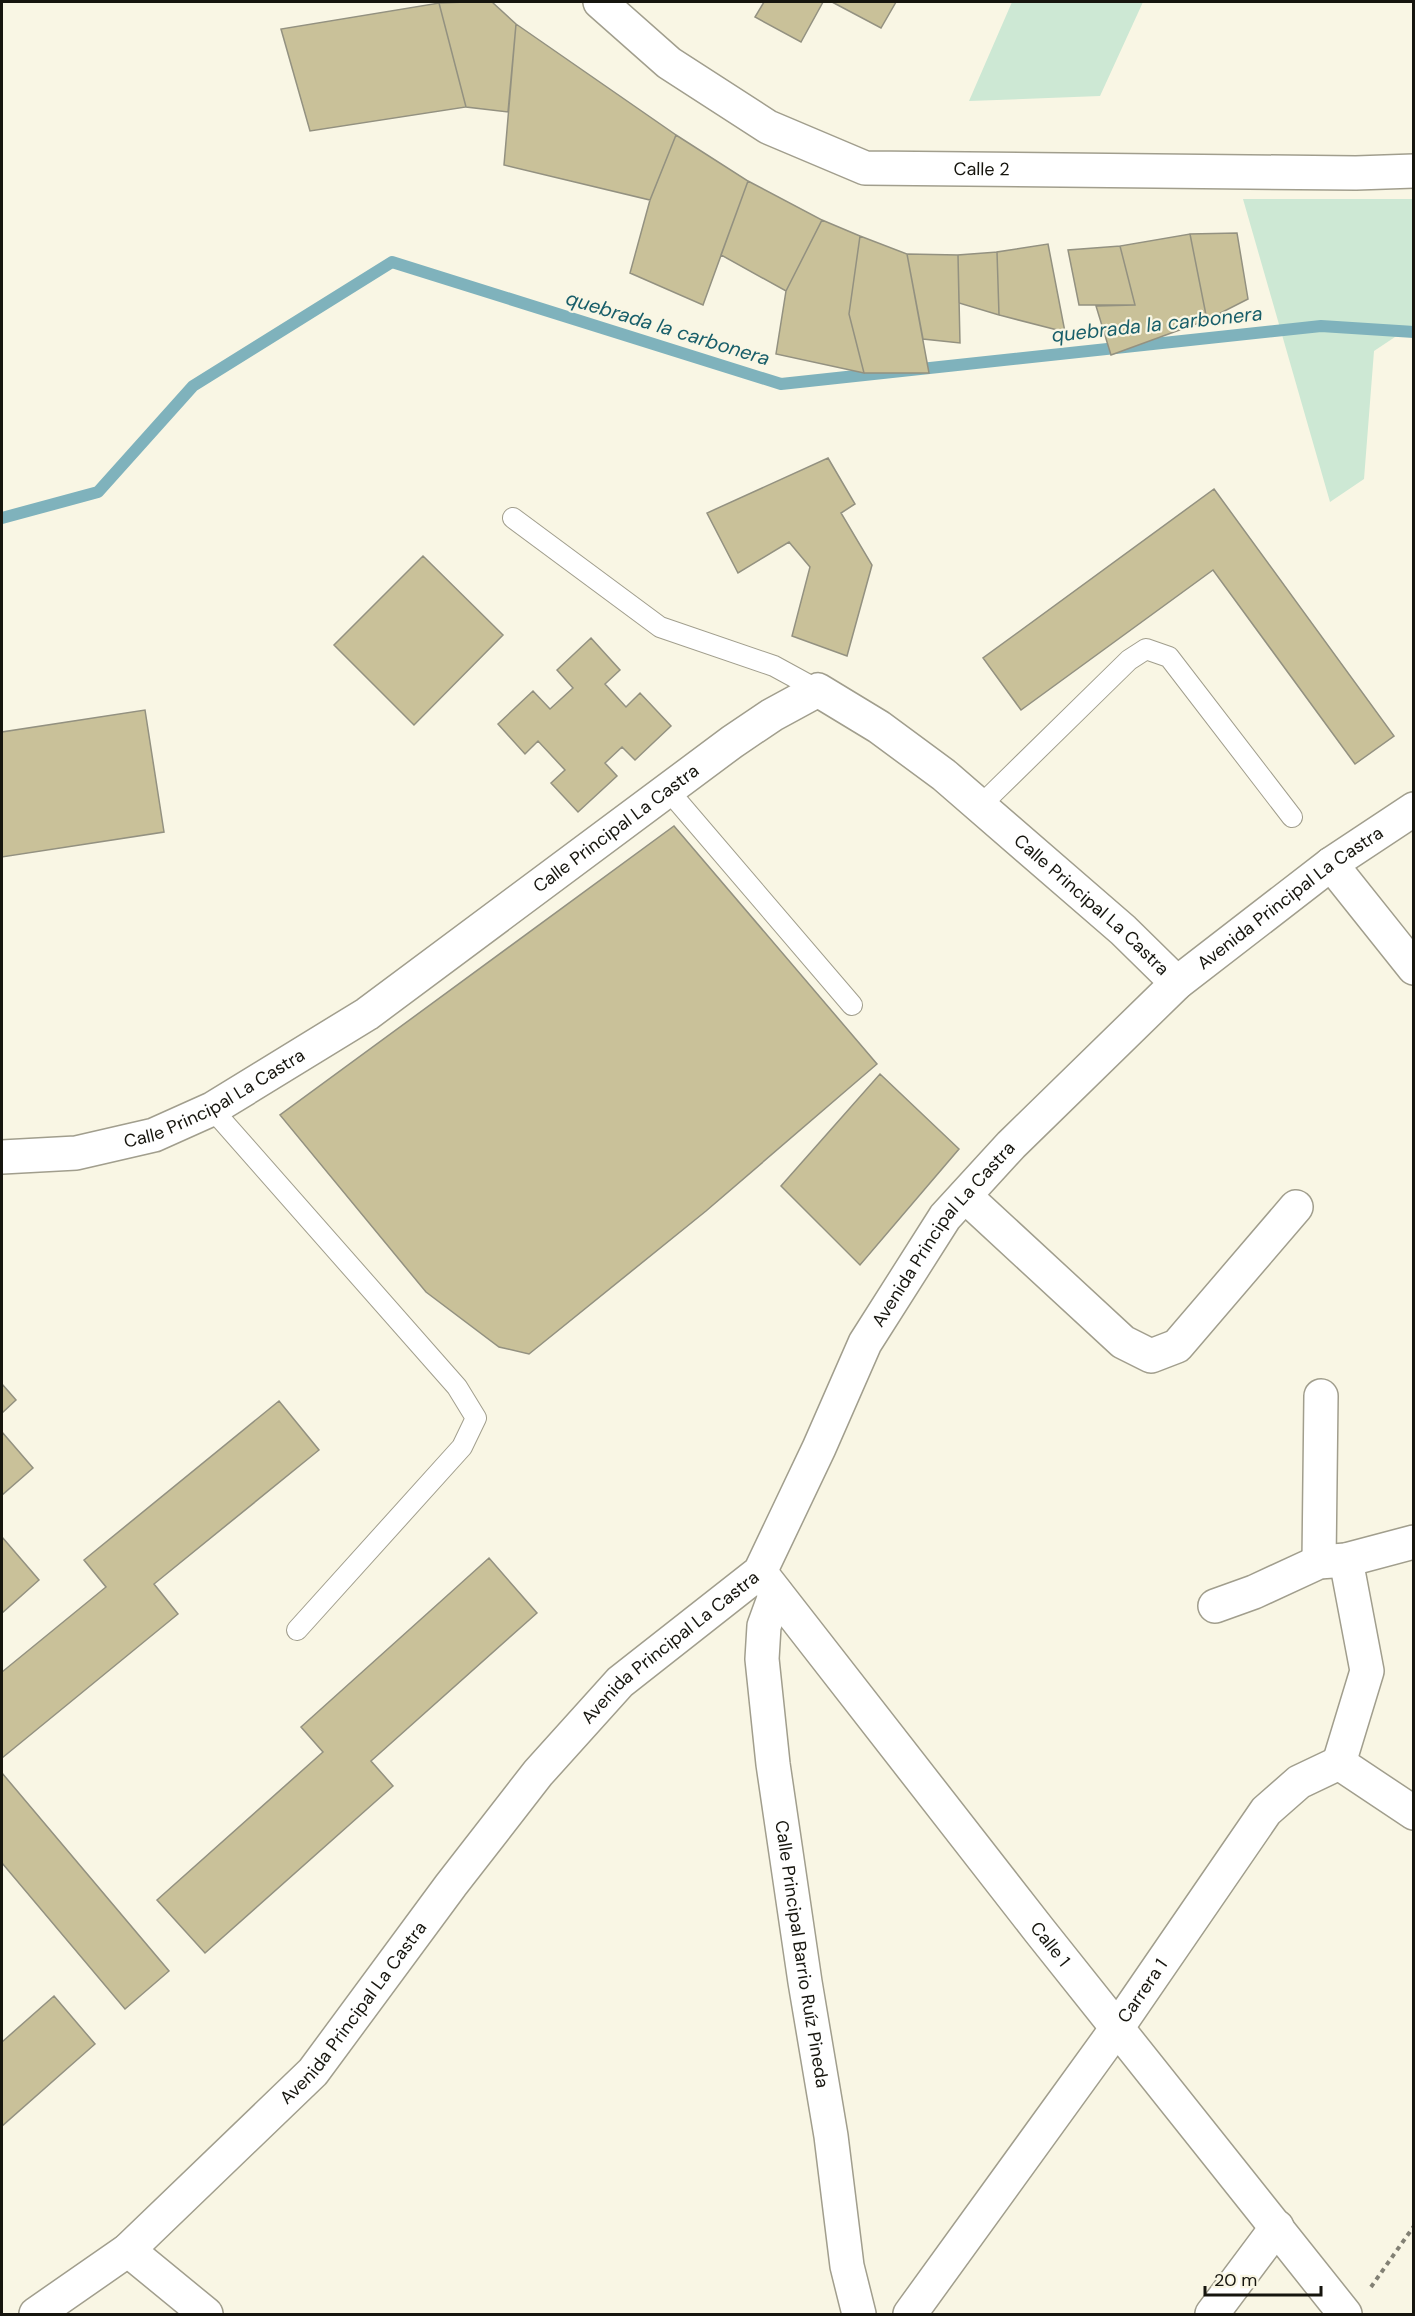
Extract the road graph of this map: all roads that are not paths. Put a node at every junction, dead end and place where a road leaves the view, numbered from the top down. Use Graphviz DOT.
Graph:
graph roads {
  1 [pos="600,2"];
  2 [pos="1413,171"];
  3 [pos="513,518"];
  4 [pos="818,690"];
  5 [pos="668,790"];
  6 [pos="980,806"];
  7 [pos="1413,809"];
  8 [pos="1292,817"];
  9 [pos="1331,864"];
  10 [pos="1413,968"];
  11 [pos="1177,983"];
  12 [pos="852,1005"];
  13 [pos="212,1109"];
  14 [pos="2,1157"];
  15 [pos="965,1196"];
  16 [pos="1296,1208"];
  17 [pos="1321,1396"];
  18 [pos="1413,1542"];
  19 [pos="1332,1561"];
  20 [pos="768,1583"];
  21 [pos="1215,1606"];
  22 [pos="297,1630"];
  23 [pos="1339,1763"];
  24 [pos="1413,1813"];
  25 [pos="1117,2028"];
  26 [pos="1277,2227"];
  27 [pos="128,2250"];
  28 [pos="36,2314"];
  29 [pos="206,2314"];
  30 [pos="859,2314"];
  31 [pos="910,2314"];
  32 [pos="1212,2314"];
  33 [pos="1345,2314"];
  1 -- 2 [label="street, Calle 2"];
  3 -- 4 [label="lane"];
  4 -- 5 [label="street, Calle Principal La Castra"];
  4 -- 6 [label="street, Calle Principal La Castra"];
  5 -- 12 [label="lane"];
  5 -- 13 [label="street, Calle Principal La Castra"];
  6 -- 8 [label="lane"];
  6 -- 11 [label="street, Calle Principal La Castra"];
  7 -- 9 [label="street, Avenida Principal La Castra"];
  9 -- 10 [label="street"];
  9 -- 11 [label="street, Avenida Principal La Castra"];
  11 -- 15 [label="street, Avenida Principal La Castra"];
  13 -- 14 [label="street, Calle Principal La Castra"];
  13 -- 22 [label="lane"];
  15 -- 16 [label="street"];
  15 -- 20 [label="street, Avenida Principal La Castra"];
  17 -- 19 [label="street"];
  18 -- 19 [label="street"];
  19 -- 21 [label="street"];
  19 -- 23 [label="street"];
  20 -- 25 [label="street, Calle 1"];
  20 -- 27 [label="street, Avenida Principal La Castra"];
  20 -- 30 [label="street, Calle Principal Barrio Ruíz Pineda"];
  23 -- 24 [label="street"];
  23 -- 25 [label="street, Carrera 1"];
  25 -- 26 [label="street, Calle 1"];
  25 -- 31 [label="street, Carrera 1"];
  26 -- 32 [label="street"];
  26 -- 33 [label="street, Calle 1"];
  27 -- 28 [label="street, Avenida Principal La Castra"];
  27 -- 29 [label="street"];
}
